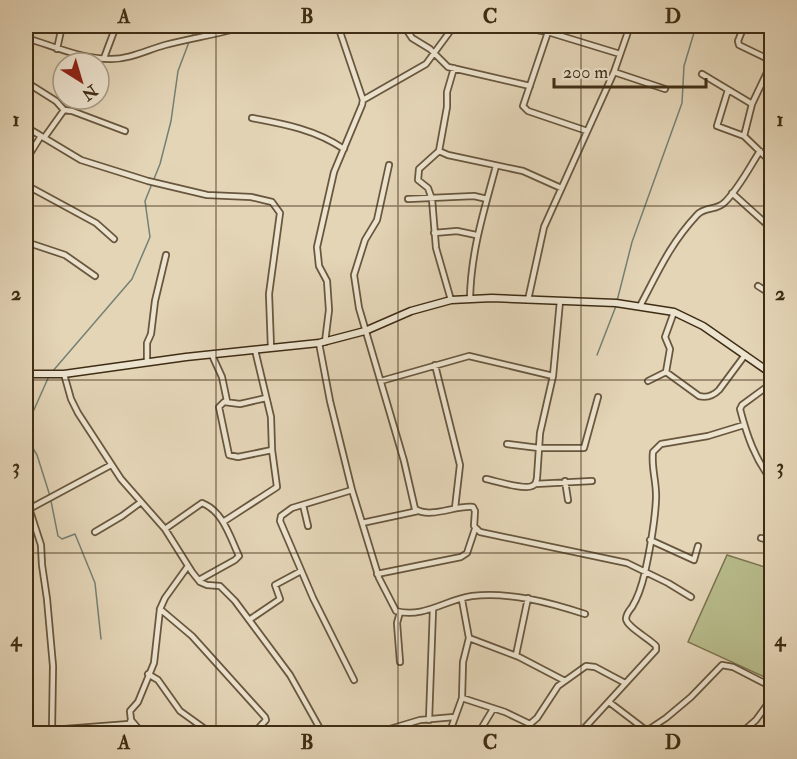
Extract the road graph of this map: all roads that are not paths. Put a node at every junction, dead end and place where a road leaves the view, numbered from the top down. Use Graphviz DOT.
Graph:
graph roads {
  1 [pos="62,26"];
  2 [pos="116,26"];
  3 [pos="246,26"];
  4 [pos="338,26"];
  5 [pos="404,26"];
  6 [pos="454,26"];
  7 [pos="516,26"];
  8 [pos="630,26"];
  9 [pos="744,26"];
  10 [pos="548,32"];
  11 [pos="26,38"];
  12 [pos="57,49"];
  13 [pos="67,51"];
  14 [pos="107,51"];
  15 [pos="435,53"];
  16 [pos="620,54"];
  17 [pos="111,58"];
  18 [pos="771,61"];
  19 [pos="454,68"];
  20 [pos="614,72"];
  21 [pos="702,74"];
  22 [pos="26,82"];
  23 [pos="530,86"];
  24 [pos="665,89"];
  25 [pos="728,90"];
  26 [pos="51,98"];
  27 [pos="363,100"];
  28 [pos="752,104"];
  29 [pos="63,111"];
  30 [pos="72,111"];
  31 [pos="252,118"];
  32 [pos="26,128"];
  33 [pos="125,131"];
  34 [pos="587,131"];
  35 [pos="744,136"];
  36 [pos="43,137"];
  37 [pos="344,149"];
  38 [pos="439,150"];
  39 [pos="760,152"];
  40 [pos="26,160"];
  41 [pos="771,164"];
  42 [pos="388,165"];
  43 [pos="496,166"];
  44 [pos="26,185"];
  45 [pos="561,188"];
  46 [pos="732,193"];
  47 [pos="408,199"];
  48 [pos="432,199"];
  49 [pos="487,199"];
  50 [pos="771,229"];
  51 [pos="434,233"];
  52 [pos="476,236"];
  53 [pos="114,239"];
  54 [pos="26,242"];
  55 [pos="166,255"];
  56 [pos="95,276"];
  57 [pos="758,286"];
  58 [pos="771,295"];
  59 [pos="470,298"];
  60 [pos="451,300"];
  61 [pos="528,300"];
  62 [pos="560,301"];
  63 [pos="640,306"];
  64 [pos="674,312"];
  65 [pos="365,331"];
  66 [pos="322,343"];
  67 [pos="271,348"];
  68 [pos="255,350"];
  69 [pos="212,355"];
  70 [pos="745,355"];
  71 [pos="147,362"];
  72 [pos="435,365"];
  73 [pos="666,372"];
  74 [pos="771,373"];
  75 [pos="26,374"];
  76 [pos="64,374"];
  77 [pos="553,376"];
  78 [pos="381,381"];
  79 [pos="648,381"];
  80 [pos="771,383"];
  81 [pos="598,397"];
  82 [pos="266,398"];
  83 [pos="227,401"];
  84 [pos="744,425"];
  85 [pos="507,444"];
  86 [pos="539,448"];
  87 [pos="272,450"];
  88 [pos="111,465"];
  89 [pos="486,479"];
  90 [pos="592,481"];
  91 [pos="771,481"];
  92 [pos="565,482"];
  93 [pos="535,484"];
  94 [pos="352,490"];
  95 [pos="568,500"];
  96 [pos="141,502"];
  97 [pos="303,505"];
  98 [pos="455,508"];
  99 [pos="418,512"];
  100 [pos="223,522"];
  101 [pos="362,523"];
  102 [pos="308,526"];
  103 [pos="165,529"];
  104 [pos="475,529"];
  105 [pos="95,532"];
  106 [pos="760,538"];
  107 [pos="650,540"];
  108 [pos="771,541"];
  109 [pos="698,546"];
  110 [pos="188,566"];
  111 [pos="301,571"];
  112 [pos="645,571"];
  113 [pos="377,574"];
  114 [pos="199,580"];
  115 [pos="691,597"];
  116 [pos="528,598"];
  117 [pos="462,600"];
  118 [pos="160,609"];
  119 [pos="433,609"];
  120 [pos="400,612"];
  121 [pos="585,614"];
  122 [pos="249,620"];
  123 [pos="469,638"];
  124 [pos="516,655"];
  125 [pos="400,662"];
  126 [pos="148,674"];
  127 [pos="354,680"];
  128 [pos="565,681"];
  129 [pos="625,683"];
  130 [pos="771,687"];
  131 [pos="462,698"];
  132 [pos="771,698"];
  133 [pos="609,702"];
  134 [pos="493,709"];
  135 [pos="454,717"];
  136 [pos="131,720"];
  137 [pos="429,720"];
  138 [pos="49,730"];
  139 [pos="386,731"];
  140 [pos="26,732"];
  141 [pos="647,732"];
  142 [pos="143,734"];
  143 [pos="212,734"];
  144 [pos="253,734"];
  145 [pos="323,734"];
  146 [pos="373,734"];
  147 [pos="449,734"];
  148 [pos="478,734"];
  149 [pos="579,734"];
  150 [pos="740,734"];
  1 -- 12 [label="street"];
  2 -- 14 [label="street"];
  3 -- 17 [label="street"];
  4 -- 27 [label="street"];
  5 -- 15 [label="street"];
  6 -- 15 [label="street"];
  7 -- 10 [label="street"];
  8 -- 16 [label="street"];
  9 -- 18 [label="street"];
  10 -- 16 [label="street"];
  10 -- 23 [label="street"];
  11 -- 12 [label="street"];
  12 -- 13 [label="street"];
  15 -- 19 [label="street"];
  15 -- 27 [label="street"];
  16 -- 20 [label="street"];
  18 -- 28 [label="street"];
  19 -- 23 [label="street"];
  19 -- 38 [label="street"];
  20 -- 24 [label="street"];
  20 -- 34 [label="street"];
  21 -- 25 [label="street"];
  22 -- 26 [label="street"];
  23 -- 34 [label="street"];
  25 -- 28 [label="street"];
  25 -- 35 [label="street"];
  27 -- 37 [label="street"];
  28 -- 35 [label="street"];
  29 -- 36 [label="street"];
  30 -- 33 [label="street"];
  31 -- 37 [label="street"];
  32 -- 36 [label="street"];
  34 -- 45 [label="street"];
  35 -- 39 [label="street"];
  36 -- 40 [label="street"];
  36 -- 67 [label="street"];
  37 -- 66 [label="street"];
  38 -- 43 [label="street"];
  38 -- 48 [label="street"];
  39 -- 41 [label="street"];
  39 -- 46 [label="street"];
  42 -- 65 [label="street"];
  43 -- 45 [label="street"];
  43 -- 49 [label="street"];
  44 -- 53 [label="street"];
  45 -- 61 [label="street"];
  46 -- 50 [label="street"];
  46 -- 63 [label="street"];
  47 -- 48 [label="street"];
  48 -- 49 [label="street"];
  48 -- 51 [label="street"];
  49 -- 52 [label="street"];
  51 -- 52 [label="street"];
  51 -- 60 [label="street"];
  52 -- 59 [label="street"];
  54 -- 56 [label="street"];
  55 -- 71 [label="street"];
  57 -- 58 [label="street"];
  59 -- 60 [label="main road"];
  59 -- 61 [label="main road"];
  60 -- 65 [label="main road"];
  61 -- 62 [label="main road"];
  62 -- 63 [label="main road"];
  62 -- 77 [label="street"];
  63 -- 64 [label="main road"];
  64 -- 70 [label="main road"];
  64 -- 73 [label="street"];
  65 -- 66 [label="main road"];
  65 -- 78 [label="street"];
  66 -- 67 [label="main road"];
  66 -- 94 [label="street"];
  67 -- 68 [label="main road"];
  68 -- 69 [label="main road"];
  68 -- 82 [label="street"];
  69 -- 71 [label="main road"];
  69 -- 83 [label="street"];
  70 -- 73 [label="street"];
  70 -- 74 [label="main road"];
  71 -- 76 [label="main road"];
  72 -- 77 [label="street"];
  72 -- 78 [label="street"];
  72 -- 98 [label="street"];
  73 -- 79 [label="street"];
  75 -- 76 [label="main road"];
  76 -- 88 [label="street"];
  77 -- 86 [label="street"];
  78 -- 99 [label="street"];
  80 -- 84 [label="street"];
  81 -- 86 [label="street"];
  82 -- 83 [label="street"];
  82 -- 87 [label="street"];
  83 -- 87 [label="street"];
  84 -- 91 [label="street"];
  84 -- 107 [label="street"];
  85 -- 86 [label="street"];
  86 -- 93 [label="street"];
  87 -- 100 [label="street"];
  88 -- 96 [label="street"];
  88 -- 138 [label="street"];
  89 -- 93 [label="street"];
  90 -- 92 [label="street"];
  92 -- 93 [label="street"];
  92 -- 95 [label="street"];
  94 -- 97 [label="street"];
  94 -- 101 [label="street"];
  96 -- 103 [label="street"];
  96 -- 105 [label="street"];
  97 -- 102 [label="street"];
  97 -- 111 [label="street"];
  98 -- 99 [label="street"];
  98 -- 104 [label="street"];
  99 -- 101 [label="street"];
  100 -- 103 [label="street"];
  100 -- 114 [label="street"];
  101 -- 113 [label="street"];
  103 -- 110 [label="street"];
  104 -- 112 [label="street"];
  104 -- 113 [label="street"];
  106 -- 108 [label="street"];
  107 -- 109 [label="street"];
  107 -- 112 [label="street"];
  110 -- 114 [label="street"];
  110 -- 118 [label="street"];
  111 -- 122 [label="street"];
  111 -- 127 [label="street"];
  112 -- 115 [label="street"];
  112 -- 129 [label="street"];
  113 -- 120 [label="street"];
  114 -- 122 [label="street"];
  116 -- 117 [label="street"];
  116 -- 121 [label="street"];
  116 -- 124 [label="street"];
  117 -- 119 [label="street"];
  117 -- 123 [label="street"];
  118 -- 126 [label="street"];
  118 -- 144 [label="street"];
  119 -- 120 [label="street"];
  119 -- 137 [label="street"];
  120 -- 125 [label="street"];
  122 -- 145 [label="street"];
  123 -- 124 [label="street"];
  123 -- 131 [label="street"];
  124 -- 128 [label="street"];
  126 -- 136 [label="street"];
  126 -- 143 [label="street"];
  128 -- 129 [label="street"];
  128 -- 134 [label="street"];
  129 -- 133 [label="street"];
  130 -- 141 [label="street"];
  131 -- 134 [label="street"];
  131 -- 135 [label="street"];
  132 -- 150 [label="street"];
  133 -- 141 [label="street"];
  133 -- 149 [label="street"];
  134 -- 148 [label="street"];
  135 -- 137 [label="street"];
  135 -- 147 [label="street"];
  136 -- 138 [label="street"];
  136 -- 142 [label="street"];
  137 -- 139 [label="street"];
  138 -- 140 [label="street"];
  139 -- 146 [label="street"];
}
